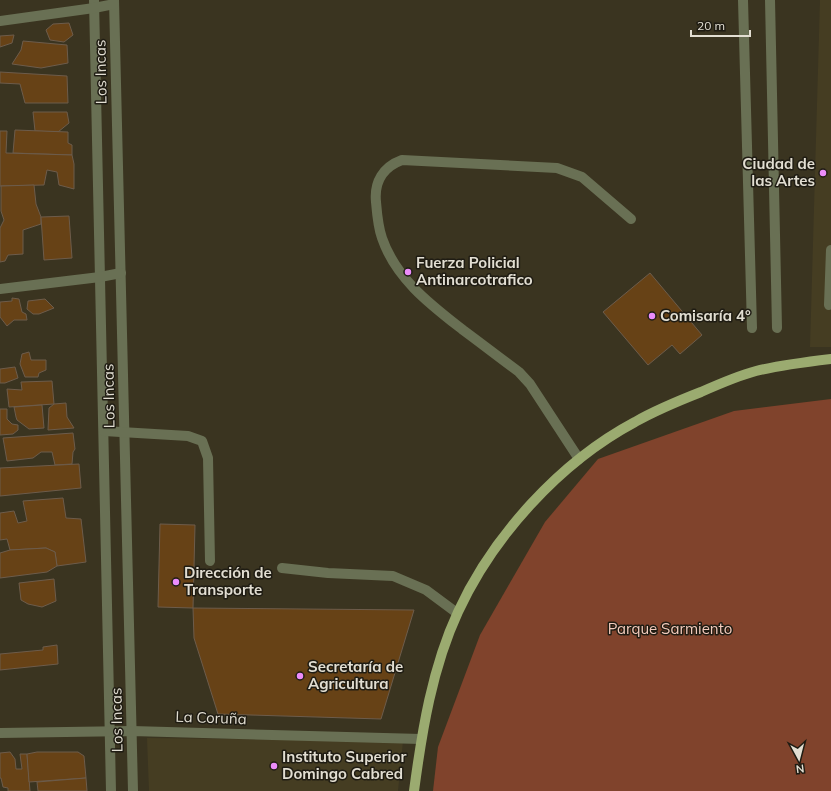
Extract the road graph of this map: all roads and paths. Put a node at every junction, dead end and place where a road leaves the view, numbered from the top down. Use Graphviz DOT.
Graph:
graph roads {
  1 [pos="743,0"];
  2 [pos="770,0"];
  3 [pos="114,2"];
  4 [pos="94,4"];
  5 [pos="0,21"];
  6 [pos="631,219"];
  7 [pos="831,250"];
  8 [pos="121,273"];
  9 [pos="100,277"];
  10 [pos="0,289"];
  11 [pos="829,305"];
  12 [pos="752,328"];
  13 [pos="777,328"];
  14 [pos="831,359"];
  15 [pos="104,431"];
  16 [pos="125,432"];
  17 [pos="579,459"];
  18 [pos="210,561"];
  19 [pos="282,568"];
  20 [pos="457,613"];
  21 [pos="111,731"];
  22 [pos="132,731"];
  23 [pos="0,733"];
  24 [pos="421,739"];
  25 [pos="111,791"];
  26 [pos="133,791"];
  27 [pos="414,791"];
  1 -- 12 [label="street"];
  2 -- 13 [label="street"];
  3 -- 4 [label="street"];
  3 -- 8 [label="street, Los Incas"];
  4 -- 5 [label="street"];
  4 -- 9 [label="street, Los Incas"];
  6 -- 17 [label="street"];
  7 -- 11 [label="street"];
  8 -- 9 [label="street"];
  8 -- 16 [label="street, Los Incas"];
  9 -- 10 [label="street"];
  9 -- 15 [label="street, Los Incas"];
  14 -- 17 [label="main road"];
  15 -- 16 [label="street"];
  15 -- 21 [label="street, Los Incas"];
  16 -- 18 [label="street"];
  16 -- 22 [label="street, Los Incas"];
  17 -- 20 [label="main road"];
  19 -- 20 [label="street"];
  20 -- 24 [label="main road"];
  21 -- 22 [label="street, La Coruña"];
  21 -- 23 [label="street, La Coruña"];
  21 -- 25 [label="street, Los Incas"];
  22 -- 24 [label="street, La Coruña"];
  22 -- 26 [label="street, Los Incas"];
  24 -- 27 [label="main road"];
}
